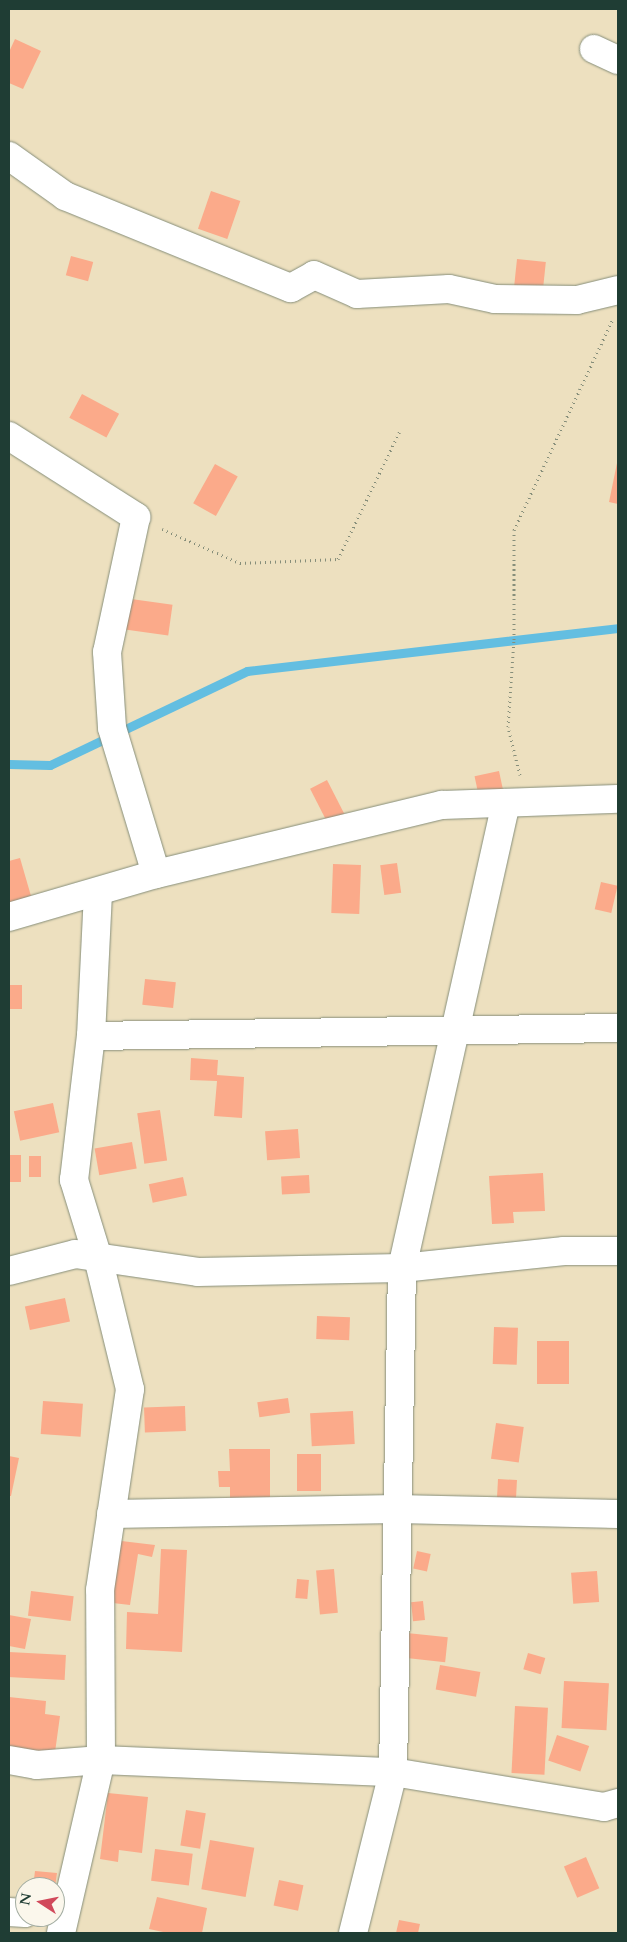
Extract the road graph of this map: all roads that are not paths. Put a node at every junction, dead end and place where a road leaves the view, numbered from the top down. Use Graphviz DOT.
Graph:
graph roads {
  1 [pos="9,156"];
  2 [pos="618,290"];
  3 [pos="9,436"];
  4 [pos="618,799"];
  5 [pos="516,803"];
  6 [pos="156,874"];
  7 [pos="98,893"];
  8 [pos="9,917"];
  9 [pos="618,1028"];
  10 [pos="456,1030"];
  11 [pos="91,1036"];
  12 [pos="618,1251"];
  13 [pos="98,1258"];
  14 [pos="402,1268"];
  15 [pos="9,1271"];
  16 [pos="397,1509"];
  17 [pos="111,1514"];
  18 [pos="618,1514"];
  19 [pos="9,1760"];
  20 [pos="101,1760"];
  21 [pos="393,1772"];
  22 [pos="618,1803"];
  23 [pos="65,1902"];
  24 [pos="353,1933"];
  1 -- 2 [label="street"];
  3 -- 6 [label="street"];
  4 -- 5 [label="street"];
  5 -- 6 [label="street"];
  5 -- 10 [label="street"];
  6 -- 7 [label="street"];
  7 -- 8 [label="street"];
  7 -- 11 [label="street"];
  9 -- 10 [label="street"];
  10 -- 11 [label="street"];
  10 -- 14 [label="street"];
  11 -- 13 [label="street"];
  12 -- 14 [label="street"];
  13 -- 14 [label="street"];
  13 -- 15 [label="street"];
  13 -- 17 [label="street"];
  14 -- 16 [label="street"];
  16 -- 17 [label="street"];
  16 -- 18 [label="street"];
  16 -- 21 [label="street"];
  17 -- 20 [label="street"];
  19 -- 20 [label="street"];
  20 -- 21 [label="street"];
  20 -- 23 [label="street"];
  21 -- 22 [label="street"];
  21 -- 24 [label="street"];
}
